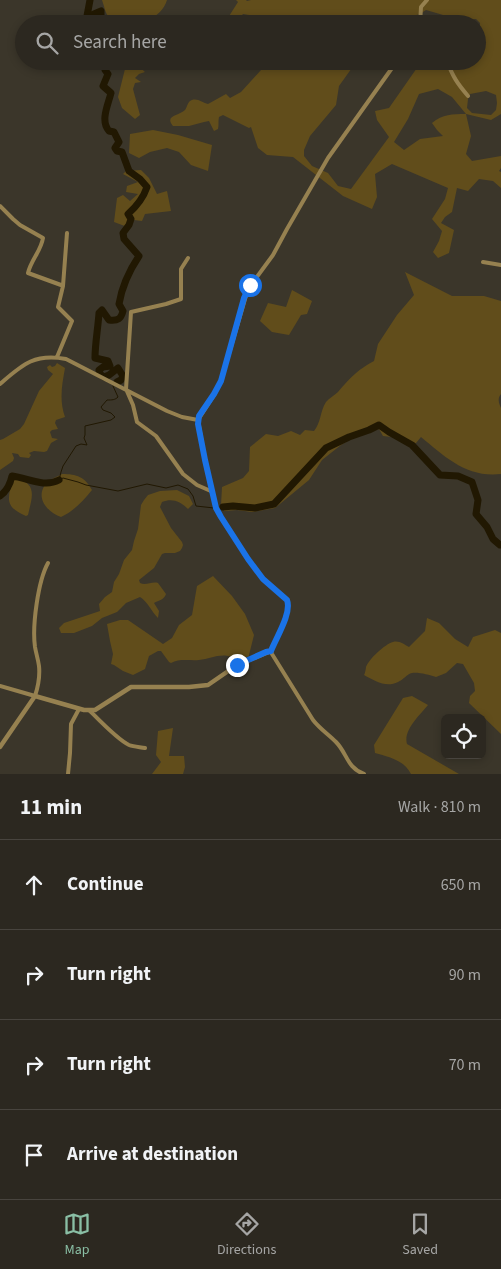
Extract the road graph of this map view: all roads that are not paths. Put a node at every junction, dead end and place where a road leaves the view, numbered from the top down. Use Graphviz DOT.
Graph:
graph roads {
  1 [pos="427,0"];
  2 [pos="420,15"];
  3 [pos="391,70"];
  4 [pos="450,70"];
  5 [pos="468,96"];
  6 [pos="0,206"];
  7 [pos="68,233"];
  8 [pos="188,258"];
  9 [pos="483,262"];
  10 [pos="501,265"];
  11 [pos="63,286"];
  12 [pos="57,357"];
  13 [pos="0,384"];
  14 [pos="126,389"];
  15 [pos="198,420"];
  16 [pos="213,492"];
  17 [pos="48,563"];
  18 [pos="271,651"];
  19 [pos="0,686"];
  20 [pos="35,696"];
  21 [pos="79,709"];
  22 [pos="90,711"];
  23 [pos="0,747"];
  24 [pos="145,748"];
  25 [pos="68,774"];
  26 [pos="364,774"];
  1 -- 2 [label="street"];
  3 -- 15 [label="street"];
  4 -- 5 [label="street"];
  6 -- 11 [label="street"];
  7 -- 11 [label="street"];
  8 -- 14 [label="street"];
  9 -- 10 [label="street"];
  11 -- 12 [label="street"];
  12 -- 13 [label="street"];
  12 -- 14 [label="street"];
  14 -- 15 [label="street"];
  14 -- 16 [label="street"];
  15 -- 16 [label="street"];
  16 -- 18 [label="street"];
  17 -- 20 [label="street"];
  18 -- 22 [label="street"];
  18 -- 26 [label="street"];
  19 -- 20 [label="street"];
  20 -- 21 [label="street"];
  20 -- 23 [label="street"];
  21 -- 22 [label="street"];
  21 -- 25 [label="street"];
  22 -- 24 [label="street"];
}
